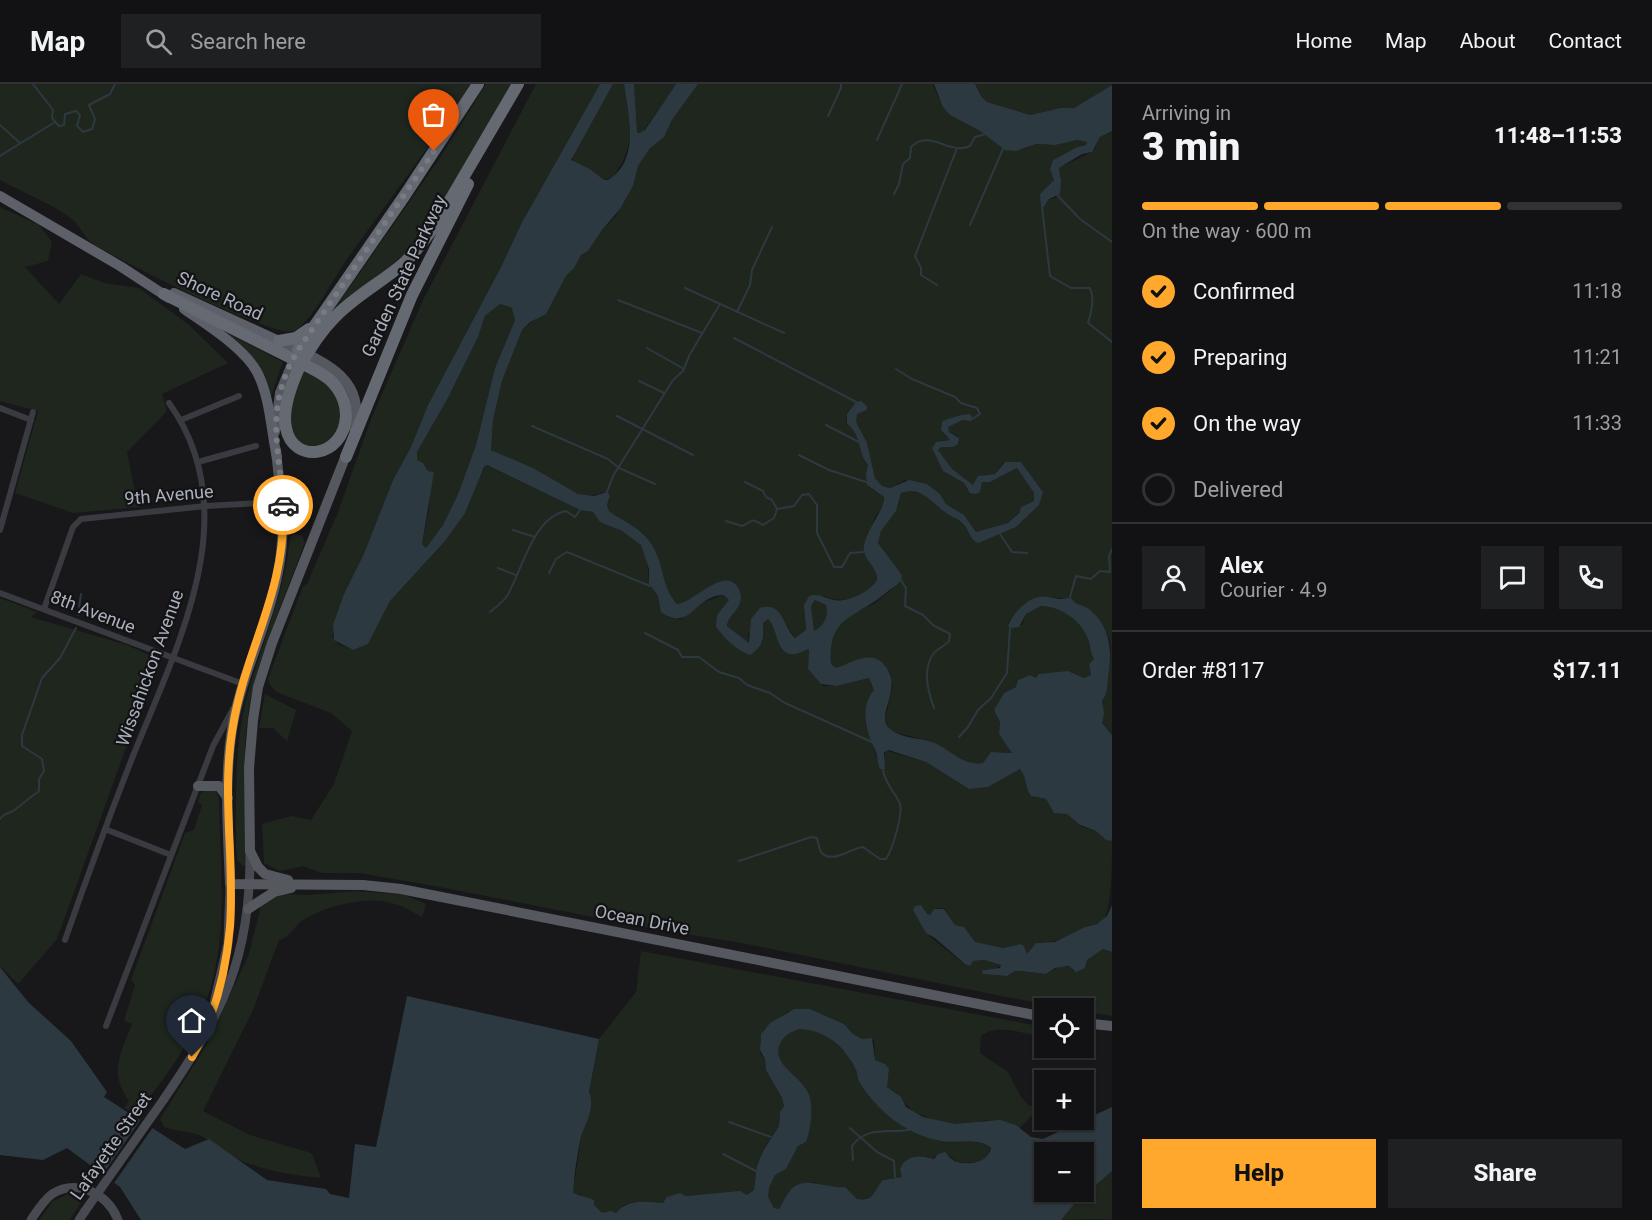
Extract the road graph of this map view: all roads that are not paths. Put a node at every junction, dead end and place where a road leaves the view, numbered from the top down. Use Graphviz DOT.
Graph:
graph roads {
  1 [pos="478,84"];
  2 [pos="518,84"];
  3 [pos="524,84"];
  4 [pos="0,196"];
  5 [pos="120,266"];
  6 [pos="164,294"];
  7 [pos="315,325"];
  8 [pos="279,341"];
  9 [pos="300,357"];
  10 [pos="239,396"];
  11 [pos="169,403"];
  12 [pos="0,408"];
  13 [pos="33,412"];
  14 [pos="31,420"];
  15 [pos="181,420"];
  16 [pos="256,446"];
  17 [pos="346,457"];
  18 [pos="277,458"];
  19 [pos="198,462"];
  20 [pos="282,502"];
  21 [pos="206,506"];
  22 [pos="1,518"];
  23 [pos="0,530"];
  24 [pos="0,593"];
  25 [pos="44,609"];
  26 [pos="172,658"];
  27 [pos="243,684"];
  28 [pos="238,701"];
  29 [pos="198,786"];
  30 [pos="228,798"];
  31 [pos="105,830"];
  32 [pos="250,851"];
  33 [pos="171,855"];
  34 [pos="230,884"];
  35 [pos="250,884"];
  36 [pos="306,884"];
  37 [pos="248,909"];
  38 [pos="65,940"];
  39 [pos="1034,1015"];
  40 [pos="1094,1024"];
  41 [pos="106,1026"];
  42 [pos="1112,1026"];
  43 [pos="207,1029"];
  44 [pos="31,1220"];
  45 [pos="79,1220"];
  46 [pos="118,1220"];
  1 -- 7 [label="highway, Garden State Parkway"];
  2 -- 9 [label="highway"];
  3 -- 17 [label="highway, Garden State Parkway"];
  4 -- 5 [label="highway, Shore Road"];
  5 -- 6 [label="highway, Shore Road"];
  5 -- 8 [label="highway, Shore Road"];
  6 -- 9 [label="highway"];
  6 -- 18 [label="highway, Shore Road"];
  7 -- 8 [label="highway"];
  7 -- 9 [label="highway, Garden State Parkway"];
  8 -- 9 [label="main road, Shore Road"];
  9 -- 9 [label="highway"];
  9 -- 17 [label="main road, Shore Road"];
  9 -- 18 [label="main road, Garden State Parkway"];
  10 -- 15 [label="street"];
  11 -- 15 [label="street, Wissahickon Avenue"];
  12 -- 14 [label="street"];
  13 -- 14 [label="street"];
  14 -- 22 [label="street"];
  15 -- 19 [label="street, Wissahickon Avenue"];
  16 -- 19 [label="street"];
  17 -- 32 [label="main road, Lafayette Street"];
  18 -- 20 [label="main road, Lafayette Street"];
  19 -- 21 [label="street, Wissahickon Avenue"];
  20 -- 21 [label="street, 9th Avenue"];
  20 -- 27 [label="main road, Lafayette Street"];
  21 -- 25 [label="street, 9th Avenue"];
  21 -- 26 [label="street, Wissahickon Avenue"];
  22 -- 23 [label="street"];
  24 -- 25 [label="street, 8th Avenue"];
  25 -- 26 [label="street, 8th Avenue"];
  26 -- 27 [label="street, 8th Avenue"];
  26 -- 31 [label="street, Wissahickon Avenue"];
  27 -- 28 [label="main road, Lafayette Street"];
  28 -- 29 [label="street"];
  28 -- 30 [label="main road, Lafayette Street"];
  29 -- 30 [label="main road"];
  29 -- 33 [label="street"];
  30 -- 34 [label="main road, Lafayette Street"];
  31 -- 33 [label="street"];
  31 -- 38 [label="street, Wissahickon Avenue"];
  32 -- 35 [label="main road, Lafayette Street"];
  32 -- 36 [label="main road"];
  33 -- 41 [label="street"];
  34 -- 35 [label="main road, Ocean Drive"];
  34 -- 43 [label="main road, Lafayette Street"];
  35 -- 36 [label="main road, Ocean Drive"];
  35 -- 37 [label="main road, Lafayette Street"];
  36 -- 37 [label="main road"];
  36 -- 39 [label="main road, Ocean Drive"];
  37 -- 43 [label="main road, Lafayette Street"];
  40 -- 42 [label="main road"];
  43 -- 45 [label="main road, Lafayette Street, bridge"];
  44 -- 46 [label="main road"];
}
